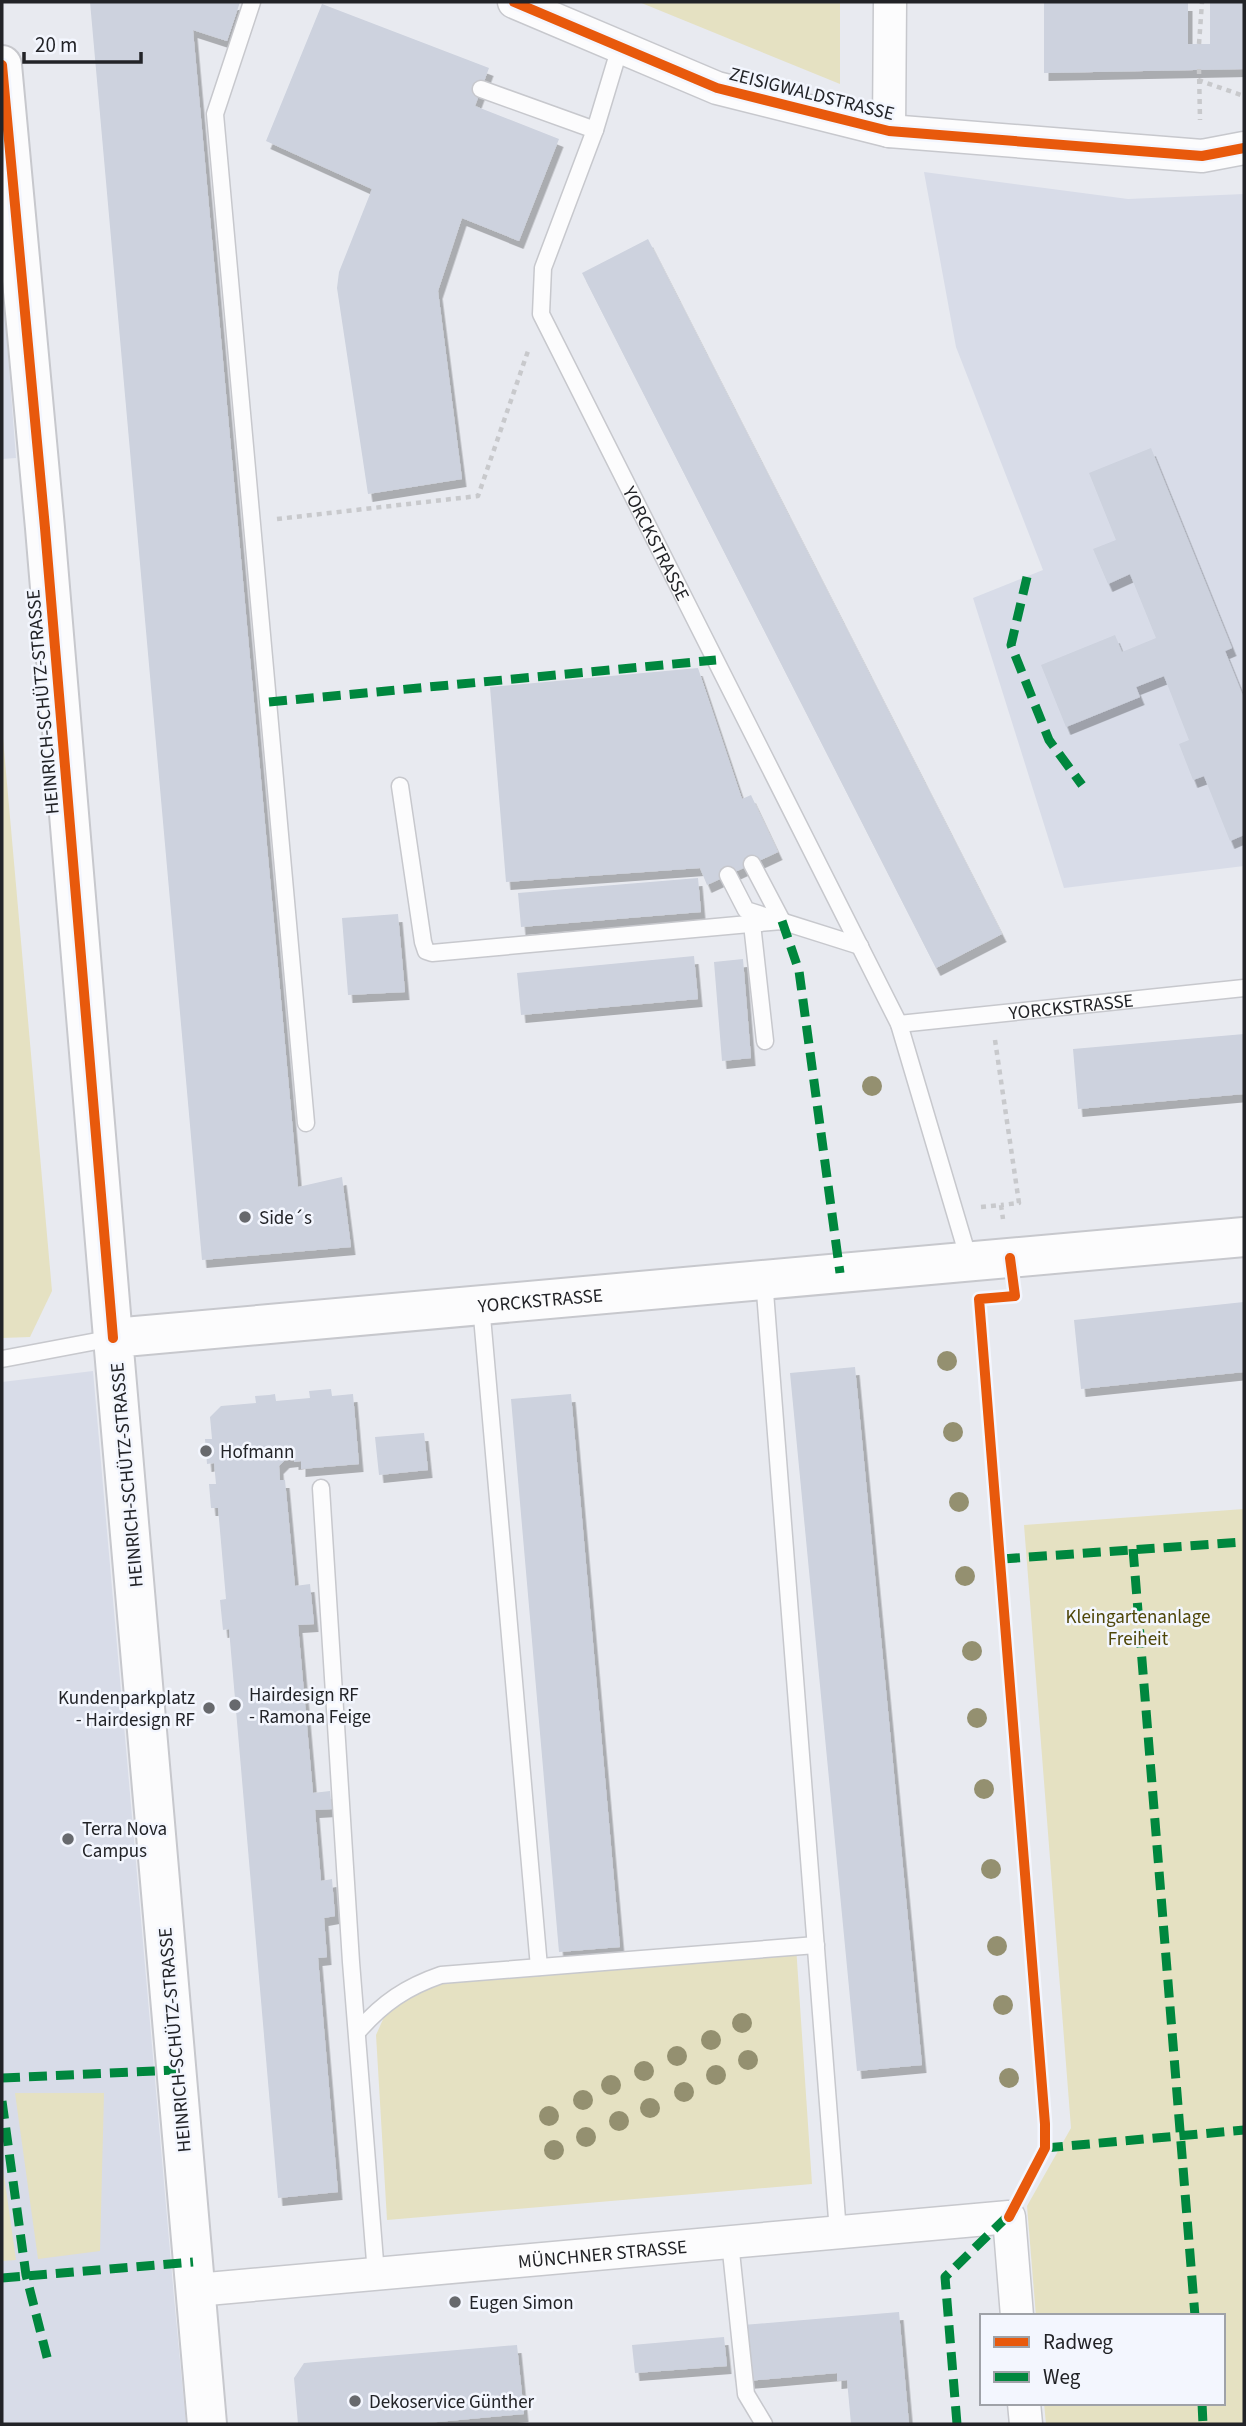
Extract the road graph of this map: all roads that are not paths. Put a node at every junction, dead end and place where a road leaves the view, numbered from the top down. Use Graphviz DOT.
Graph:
graph roads {
  1 [pos="253,2"];
  2 [pos="514,2"];
  3 [pos="890,2"];
  4 [pos="620,47"];
  5 [pos="2,65"];
  6 [pos="481,89"];
  7 [pos="595,130"];
  8 [pos="889,131"];
  9 [pos="1244,148"];
  10 [pos="7,181"];
  11 [pos="400,786"];
  12 [pos="752,864"];
  13 [pos="729,875"];
  14 [pos="782,921"];
  15 [pos="751,923"];
  16 [pos="860,946"];
  17 [pos="1244,988"];
  18 [pos="899,1024"];
  19 [pos="765,1041"];
  20 [pos="306,1123"];
  21 [pos="1244,1237"];
  22 [pos="969,1260"];
  23 [pos="764,1279"];
  24 [pos="481,1305"];
  25 [pos="113,1338"];
  26 [pos="2,1359"];
  27 [pos="321,1488"];
  28 [pos="816,1945"];
  29 [pos="540,1967"];
  30 [pos="359,2030"];
  31 [pos="838,2232"];
  32 [pos="730,2242"];
  33 [pos="376,2274"];
  34 [pos="196,2290"];
  35 [pos="1017,2314"];
  36 [pos="1024,2405"];
  37 [pos="207,2424"];
  38 [pos="764,2424"];
  39 [pos="1026,2424"];
  1 -- 20 [label="lane"];
  2 -- 4 [label="street, ZEISIGWALDSTRASSE"];
  3 -- 8 [label="street, ZEISIGWALDSTRASSE"];
  4 -- 7 [label="lane, YORCKSTRASSE"];
  4 -- 8 [label="street, ZEISIGWALDSTRASSE"];
  5 -- 10 [label="main road, HEINRICH-SCHÜTZ-STRASSE"];
  6 -- 7 [label="lane"];
  7 -- 16 [label="lane, YORCKSTRASSE"];
  8 -- 9 [label="street, ZEISIGWALDSTRASSE"];
  10 -- 25 [label="main road, HEINRICH-SCHÜTZ-STRASSE"];
  11 -- 15 [label="lane"];
  12 -- 14 [label="lane"];
  13 -- 14 [label="lane"];
  14 -- 15 [label="lane"];
  14 -- 16 [label="lane"];
  15 -- 19 [label="lane"];
  16 -- 18 [label="lane, YORCKSTRASSE"];
  17 -- 18 [label="lane, YORCKSTRASSE"];
  18 -- 22 [label="lane, YORCKSTRASSE"];
  21 -- 22 [label="main road, YORCKSTRASSE"];
  22 -- 23 [label="main road, YORCKSTRASSE"];
  23 -- 24 [label="main road, YORCKSTRASSE"];
  23 -- 28 [label="lane"];
  24 -- 25 [label="main road, YORCKSTRASSE"];
  24 -- 29 [label="lane"];
  25 -- 26 [label="lane"];
  25 -- 34 [label="main road, HEINRICH-SCHÜTZ-STRASSE"];
  27 -- 30 [label="lane"];
  28 -- 29 [label="lane"];
  28 -- 31 [label="lane"];
  29 -- 30 [label="lane"];
  30 -- 33 [label="lane"];
  31 -- 32 [label="street, MÜNCHNER STRASSE"];
  31 -- 35 [label="street, MÜNCHNER STRASSE"];
  32 -- 33 [label="street, MÜNCHNER STRASSE"];
  32 -- 38 [label="lane"];
  33 -- 34 [label="street, MÜNCHNER STRASSE"];
  34 -- 37 [label="main road, HEINRICH-SCHÜTZ-STRASSE"];
  36 -- 39 [label="street"];
}
